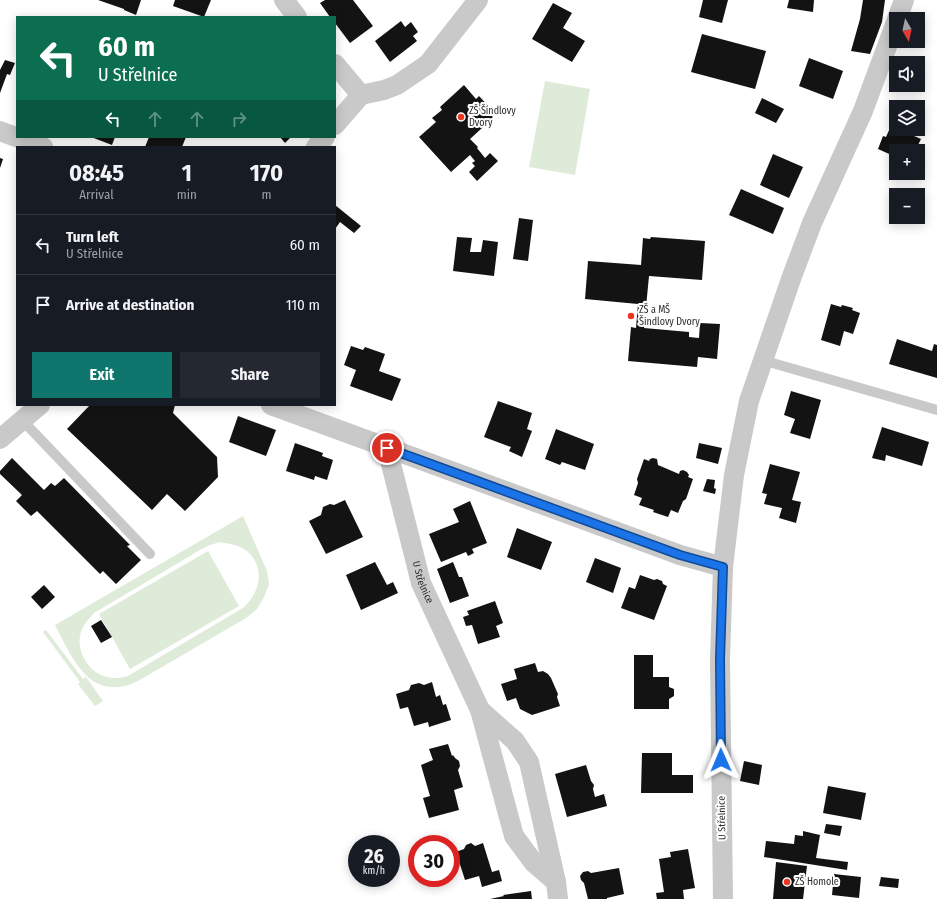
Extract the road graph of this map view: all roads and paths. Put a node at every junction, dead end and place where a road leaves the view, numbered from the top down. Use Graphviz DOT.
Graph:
graph roads {
  1 [pos="284,0"];
  2 [pos="478,0"];
  3 [pos="904,0"];
  4 [pos="900,12"];
  5 [pos="296,16"];
  6 [pos="889,41"];
  7 [pos="336,65"];
  8 [pos="361,95"];
  9 [pos="336,124"];
  10 [pos="0,131"];
  11 [pos="16,137"];
  12 [pos="19,138"];
  13 [pos="324,138"];
  14 [pos="40,146"];
  15 [pos="317,146"];
  16 [pos="762,360"];
  17 [pos="39,406"];
  18 [pos="274,406"];
  19 [pos="937,410"];
  20 [pos="23,421"];
  21 [pos="0,439"];
  22 [pos="387,448"];
  23 [pos="150,554"];
  24 [pos="723,567"];
  25 [pos="480,710"];
  26 [pos="557,890"];
  27 [pos="722,899"];
  1 -- 5 [label="street"];
  2 -- 8 [label="street"];
  3 -- 4 [label="street"];
  6 -- 16 [label="street, U Střelnice"];
  7 -- 8 [label="street"];
  8 -- 9 [label="street"];
  10 -- 11 [label="street"];
  12 -- 14 [label="street"];
  13 -- 15 [label="street"];
  16 -- 19 [label="lane"];
  16 -- 24 [label="street, U Střelnice"];
  17 -- 20 [label="street"];
  18 -- 22 [label="street"];
  20 -- 21 [label="street"];
  20 -- 23 [label="lane"];
  22 -- 24 [label="street"];
  22 -- 25 [label="street, U Střelnice"];
  24 -- 27 [label="street, U Střelnice"];
  25 -- 26 [label="street, U Střelnice"];
  25 -- 26 [label="street, U Střelnice"];
}
